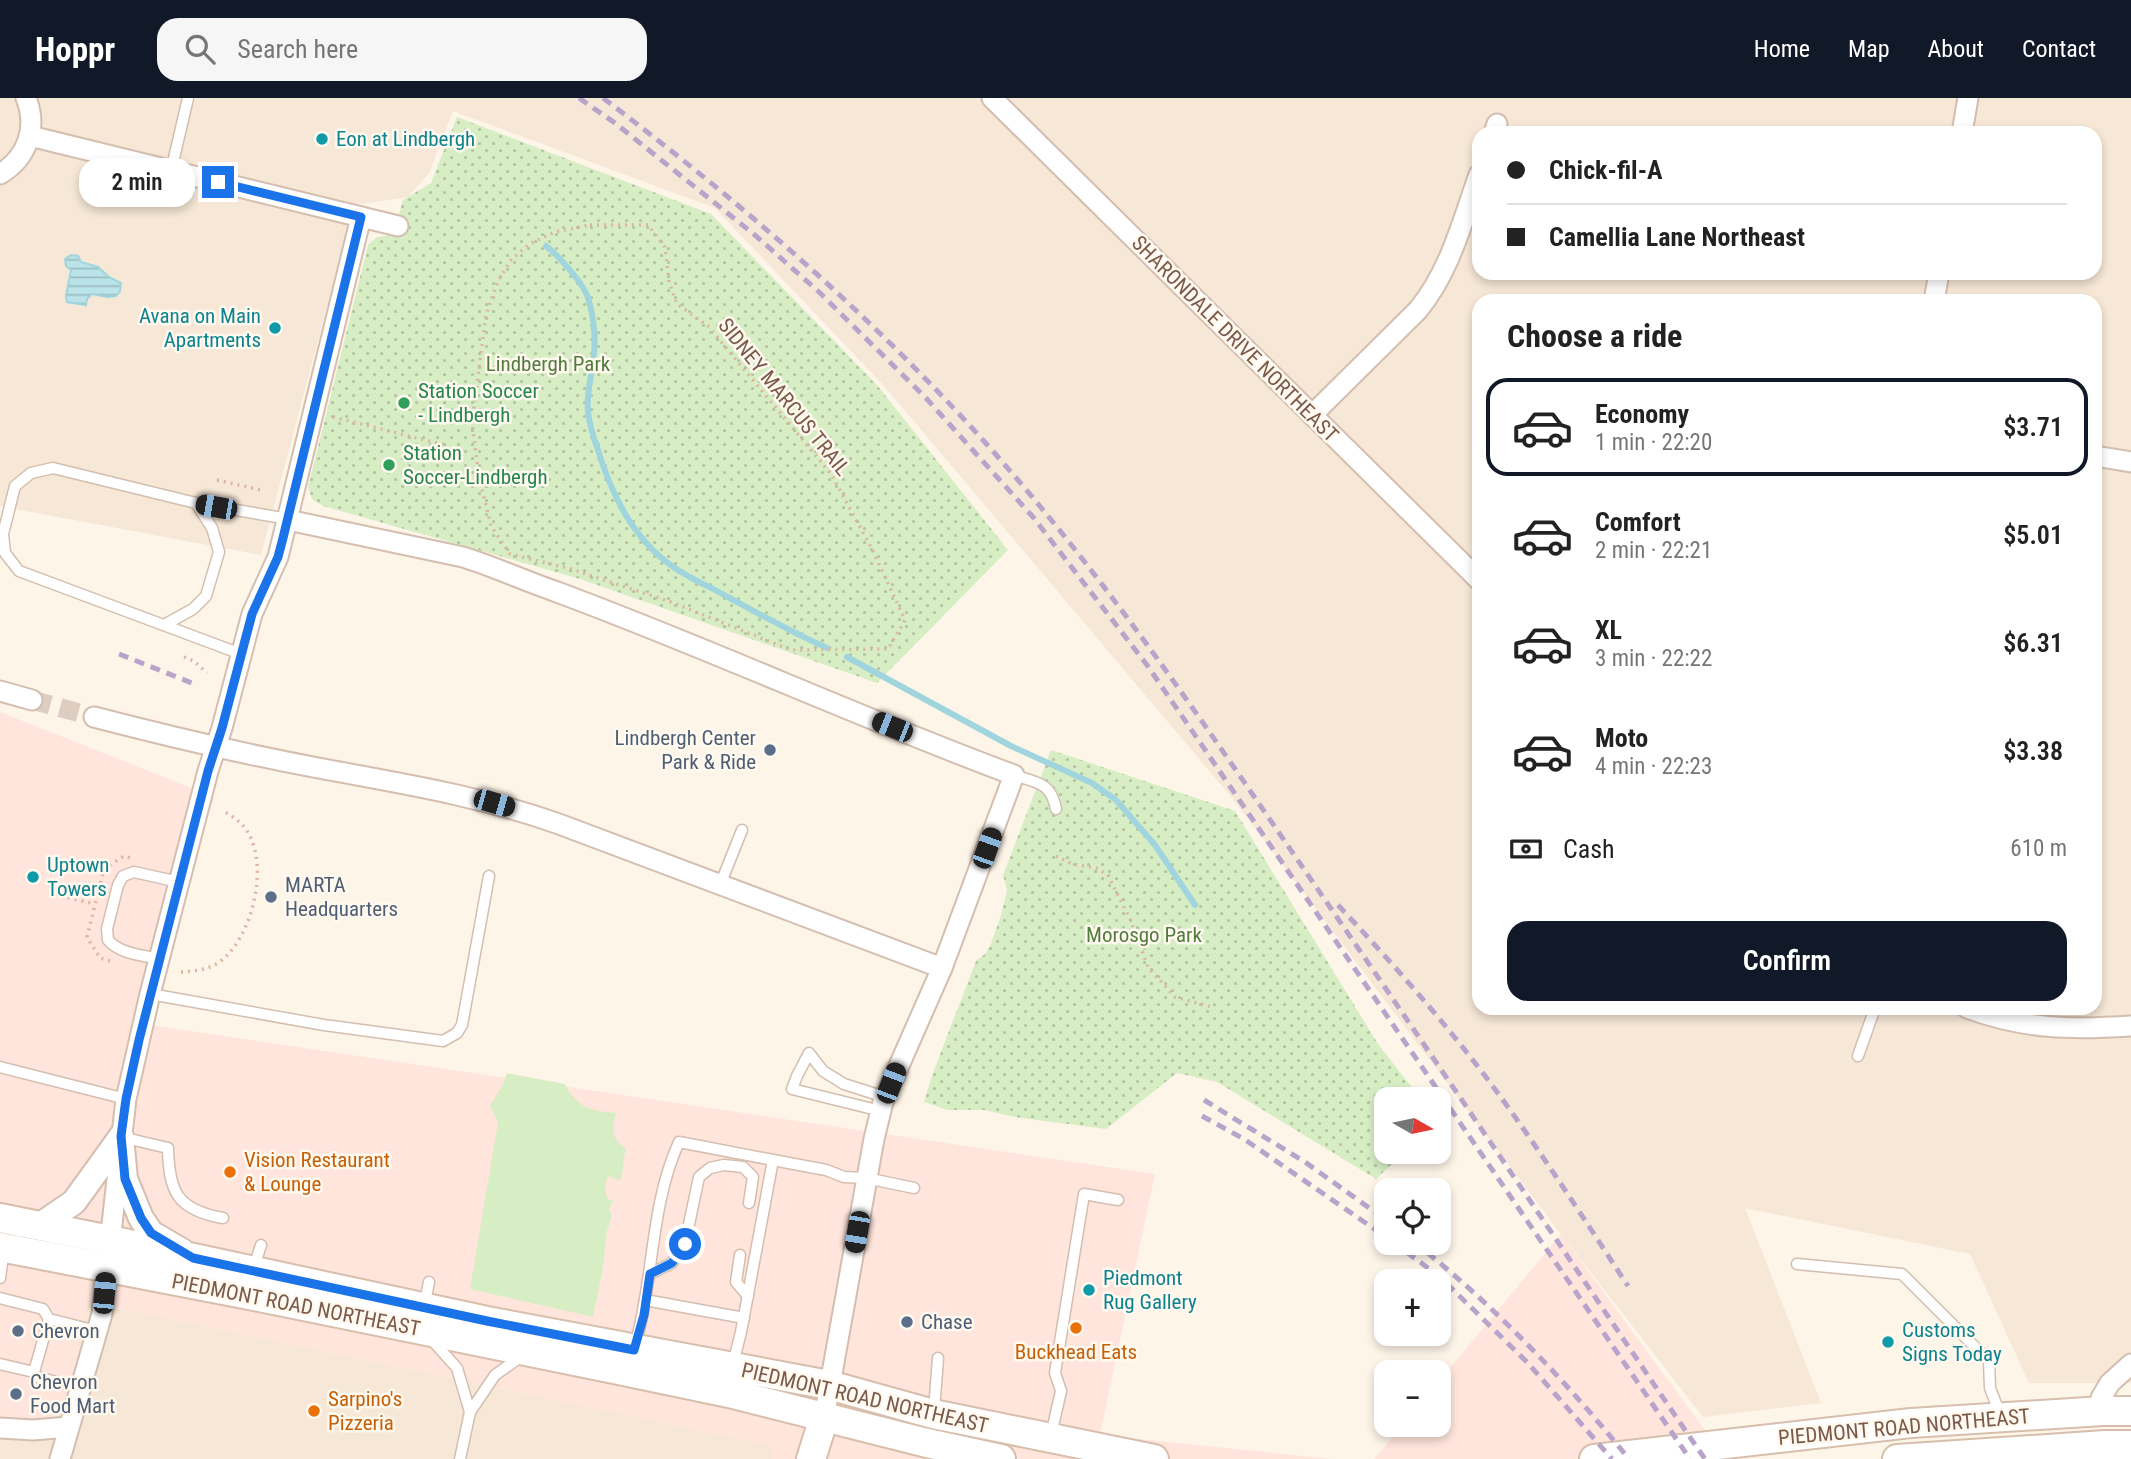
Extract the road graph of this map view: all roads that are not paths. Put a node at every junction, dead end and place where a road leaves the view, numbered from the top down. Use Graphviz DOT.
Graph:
graph roads {
  1 [pos="26,98"];
  2 [pos="188,98"];
  3 [pos="992,98"];
  4 [pos="1968,98"];
  5 [pos="1963,126"];
  6 [pos="30,136"];
  7 [pos="171,171"];
  8 [pos="0,174"];
  9 [pos="1472,195"];
  10 [pos="361,217"];
  11 [pos="398,226"];
  12 [pos="1312,415"];
  13 [pos="2102,457"];
  14 [pos="2131,462"];
  15 [pos="196,503"];
  16 [pos="288,520"];
  17 [pos="1472,573"];
  18 [pos="164,625"];
  19 [pos="241,654"];
  20 [pos="0,691"];
  21 [pos="32,700"];
  22 [pos="94,717"];
  23 [pos="215,748"];
  24 [pos="1014,775"];
  25 [pos="1056,809"];
  26 [pos="742,830"];
  27 [pos="489,876"];
  28 [pos="178,882"];
  29 [pos="720,885"];
  30 [pos="159,959"];
  31 [pos="942,968"];
  32 [pos="150,994"];
  33 [pos="1873,1015"];
  34 [pos="1985,1015"];
  35 [pos="2131,1027"];
  36 [pos="1858,1056"];
  37 [pos="0,1067"];
  38 [pos="126,1099"];
  39 [pos="883,1104"];
  40 [pos="121,1136"];
  41 [pos="773,1160"];
  42 [pos="866,1178"];
  43 [pos="914,1188"];
  44 [pos="1118,1200"];
  45 [pos="749,1203"];
  46 [pos="0,1218"];
  47 [pos="223,1218"];
  48 [pos="39,1226"];
  49 [pos="688,1229"];
  50 [pos="110,1240"];
  51 [pos="685,1244"];
  52 [pos="2,1248"];
  53 [pos="740,1255"];
  54 [pos="193,1258"];
  55 [pos="1797,1265"];
  56 [pos="106,1267"];
  57 [pos="650,1274"];
  58 [pos="0,1278"];
  59 [pos="748,1296"];
  60 [pos="0,1298"];
  61 [pos="645,1300"];
  62 [pos="425,1306"];
  63 [pos="744,1318"];
  64 [pos="49,1319"];
  65 [pos="97,1331"];
  66 [pos="634,1350"];
  67 [pos="528,1352"];
  68 [pos="938,1358"];
  69 [pos="0,1364"];
  70 [pos="2131,1364"];
  71 [pos="732,1368"];
  72 [pos="34,1372"];
  73 [pos="829,1385"];
  74 [pos="81,1388"];
  75 [pos="2103,1411"];
  76 [pos="2131,1411"];
  77 [pos="470,1412"];
  78 [pos="933,1414"];
  79 [pos="824,1418"];
  80 [pos="2002,1418"];
  81 [pos="69,1427"];
  82 [pos="0,1428"];
  83 [pos="1050,1439"];
  84 [pos="2131,1445"];
  85 [pos="1910,1458"];
  86 [pos="60,1459"];
  87 [pos="460,1459"];
  88 [pos="811,1459"];
  89 [pos="830,1459"];
  90 [pos="1000,1459"];
  91 [pos="1154,1459"];
  92 [pos="1594,1459"];
  1 -- 6 [label="street"];
  2 -- 7 [label="lane"];
  3 -- 12 [label="street, SHARONDALE DRIVE NORTHEAST"];
  4 -- 5 [label="street"];
  6 -- 7 [label="street"];
  6 -- 8 [label="street"];
  7 -- 10 [label="street"];
  9 -- 12 [label="street"];
  10 -- 11 [label="street"];
  10 -- 16 [label="street"];
  12 -- 17 [label="street, SHARONDALE DRIVE NORTHEAST"];
  13 -- 14 [label="street"];
  15 -- 16 [label="lane"];
  15 -- 18 [label="lane"];
  15 -- 18 [label="lane"];
  16 -- 19 [label="street"];
  16 -- 24 [label="street"];
  18 -- 19 [label="lane"];
  19 -- 23 [label="street"];
  20 -- 21 [label="street"];
  22 -- 23 [label="street"];
  23 -- 28 [label="street"];
  23 -- 29 [label="street"];
  24 -- 25 [label="lane"];
  24 -- 31 [label="street"];
  26 -- 29 [label="lane"];
  27 -- 32 [label="lane"];
  28 -- 30 [label="street"];
  28 -- 30 [label="lane"];
  29 -- 31 [label="street"];
  30 -- 32 [label="street"];
  31 -- 39 [label="street"];
  32 -- 38 [label="street"];
  33 -- 36 [label="lane"];
  34 -- 35 [label="street"];
  37 -- 38 [label="lane"];
  38 -- 40 [label="street"];
  39 -- 39 [label="lane"];
  39 -- 42 [label="street"];
  40 -- 47 [label="lane"];
  40 -- 48 [label="street"];
  40 -- 50 [label="street"];
  40 -- 54 [label="street"];
  41 -- 42 [label="lane"];
  41 -- 57 [label="lane"];
  41 -- 59 [label="lane"];
  42 -- 43 [label="lane"];
  42 -- 73 [label="street"];
  44 -- 83 [label="lane"];
  45 -- 49 [label="lane"];
  46 -- 48 [label="main road, PIEDMONT ROAD NORTHEAST"];
  48 -- 50 [label="main road, PIEDMONT ROAD NORTHEAST"];
  50 -- 54 [label="main road, PIEDMONT ROAD NORTHEAST"];
  50 -- 56 [label="street"];
  51 -- 57 [label="lane"];
  52 -- 56 [label="main road, PIEDMONT ROAD NORTHEAST"];
  52 -- 58 [label="lane"];
  53 -- 59 [label="lane"];
  54 -- 62 [label="main road, PIEDMONT ROAD NORTHEAST"];
  55 -- 80 [label="lane"];
  56 -- 62 [label="main road, PIEDMONT ROAD NORTHEAST"];
  56 -- 65 [label="street"];
  57 -- 61 [label="lane"];
  59 -- 63 [label="lane"];
  60 -- 64 [label="lane"];
  61 -- 63 [label="lane"];
  61 -- 66 [label="lane"];
  62 -- 66 [label="main road, PIEDMONT ROAD NORTHEAST"];
  62 -- 67 [label="main road, PIEDMONT ROAD NORTHEAST"];
  62 -- 77 [label="lane"];
  63 -- 71 [label="lane"];
  64 -- 65 [label="lane"];
  64 -- 72 [label="lane"];
  65 -- 74 [label="street"];
  66 -- 71 [label="main road, PIEDMONT ROAD NORTHEAST"];
  67 -- 77 [label="lane"];
  67 -- 79 [label="main road, PIEDMONT ROAD NORTHEAST"];
  68 -- 78 [label="lane"];
  69 -- 72 [label="lane"];
  70 -- 75 [label="street"];
  71 -- 73 [label="main road, PIEDMONT ROAD NORTHEAST"];
  72 -- 74 [label="lane"];
  73 -- 78 [label="main road, PIEDMONT ROAD NORTHEAST"];
  73 -- 79 [label="street"];
  74 -- 81 [label="street"];
  75 -- 76 [label="main road, PIEDMONT ROAD NORTHEAST"];
  75 -- 80 [label="main road, PIEDMONT ROAD NORTHEAST"];
  77 -- 87 [label="lane"];
  78 -- 83 [label="main road, PIEDMONT ROAD NORTHEAST"];
  79 -- 88 [label="main road"];
  79 -- 89 [label="main road"];
  79 -- 90 [label="main road, PIEDMONT ROAD NORTHEAST"];
  80 -- 92 [label="main road, PIEDMONT ROAD NORTHEAST"];
  81 -- 82 [label="street"];
  81 -- 86 [label="street"];
  83 -- 91 [label="main road, PIEDMONT ROAD NORTHEAST"];
  84 -- 85 [label="main road, PIEDMONT ROAD NORTHEAST"];
}
